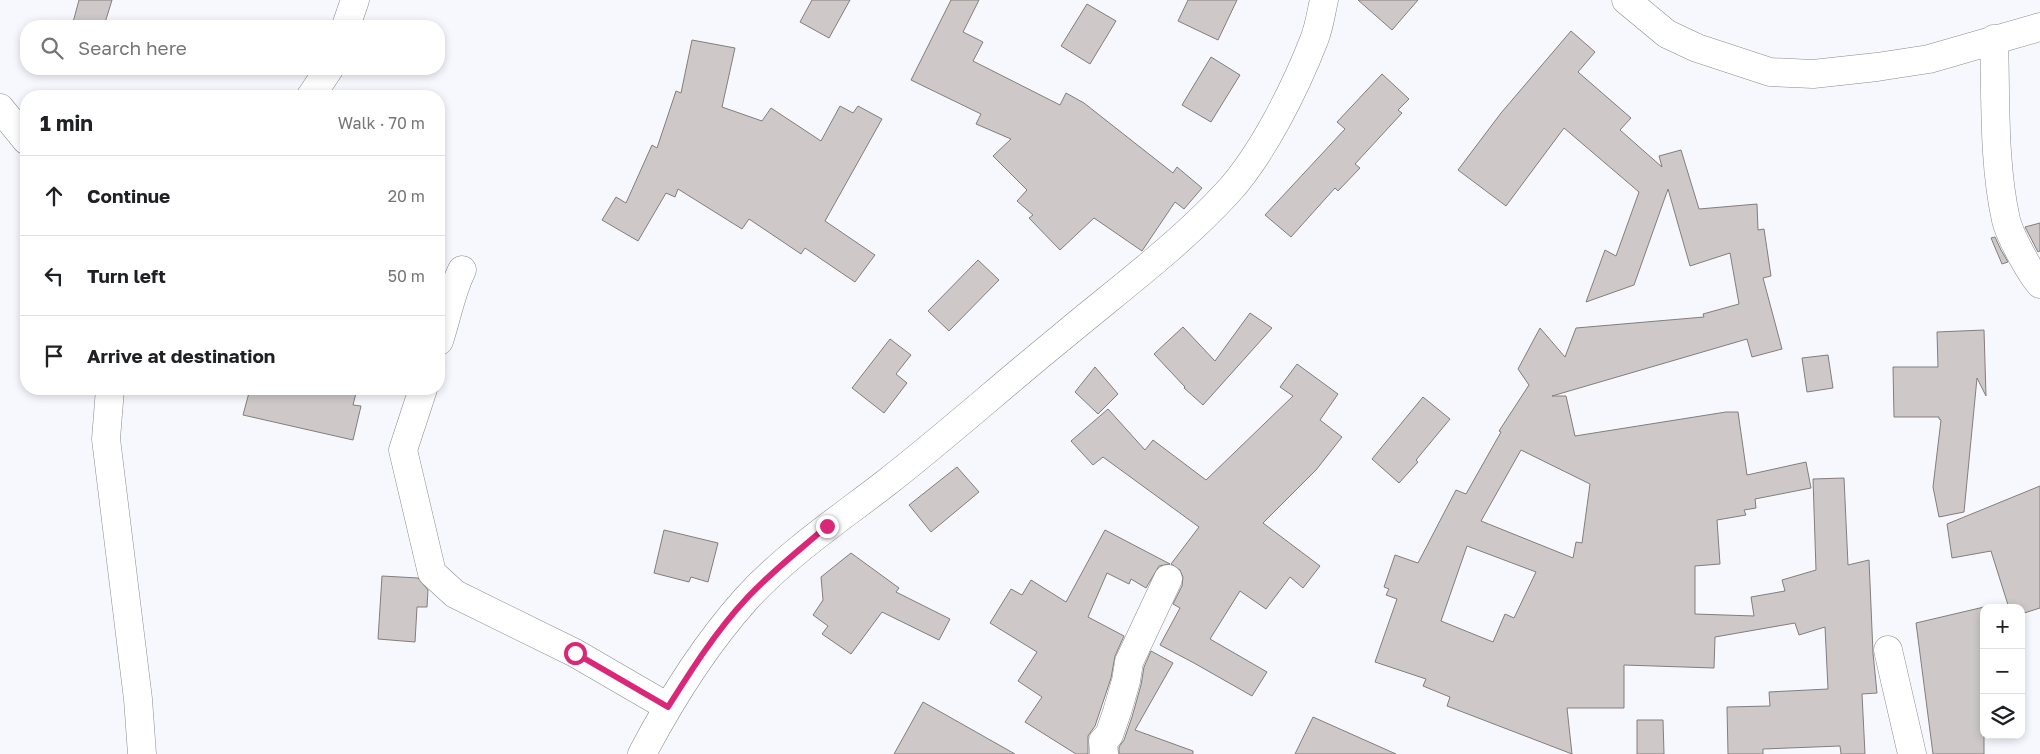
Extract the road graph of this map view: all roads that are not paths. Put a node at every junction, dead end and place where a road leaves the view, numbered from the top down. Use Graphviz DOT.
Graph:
graph roads {
  1 [pos="354,0"];
  2 [pos="1324,0"];
  3 [pos="1626,0"];
  4 [pos="348,20"];
  5 [pos="2040,28"];
  6 [pos="1994,40"];
  7 [pos="325,75"];
  8 [pos="315,90"];
  9 [pos="0,108"];
  10 [pos="20,133"];
  11 [pos="462,270"];
  12 [pos="2040,284"];
  13 [pos="445,322"];
  14 [pos="109,395"];
  15 [pos="421,395"];
  16 [pos="1168,579"];
  17 [pos="1888,650"];
  18 [pos="668,707"];
  19 [pos="142,754"];
  20 [pos="642,754"];
  21 [pos="1104,754"];
  22 [pos="1912,754"];
  1 -- 4 [label="street"];
  2 -- 18 [label="street"];
  3 -- 6 [label="street"];
  5 -- 6 [label="street"];
  6 -- 12 [label="street"];
  7 -- 8 [label="street"];
  9 -- 10 [label="street"];
  11 -- 13 [label="street"];
  14 -- 19 [label="street"];
  15 -- 18 [label="street"];
  16 -- 21 [label="street"];
  17 -- 22 [label="street"];
  18 -- 20 [label="street"];
}
